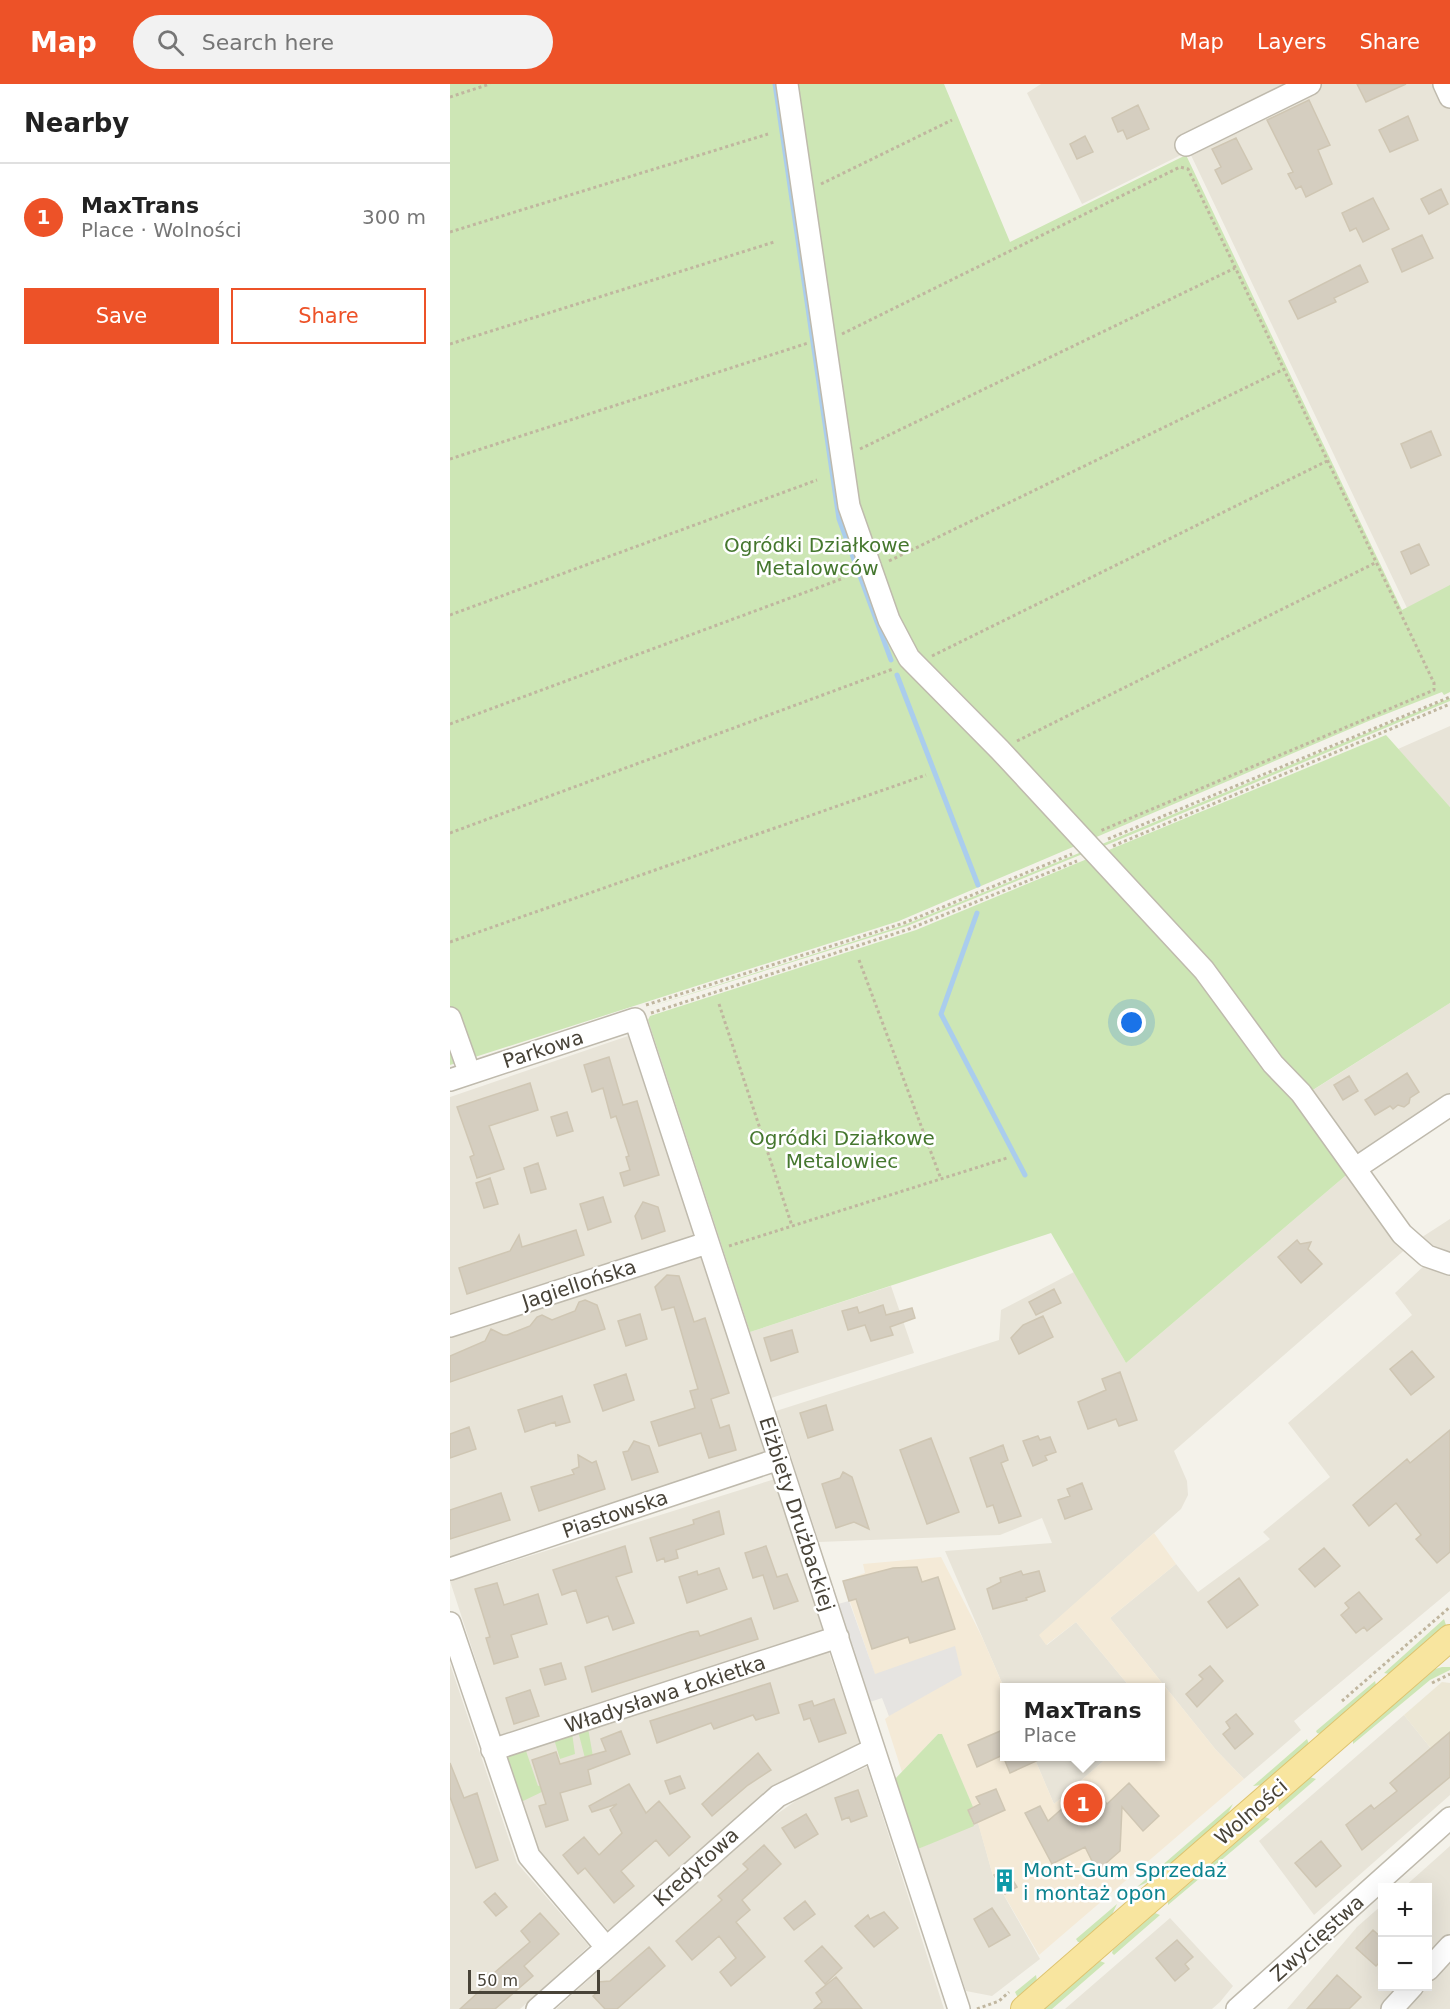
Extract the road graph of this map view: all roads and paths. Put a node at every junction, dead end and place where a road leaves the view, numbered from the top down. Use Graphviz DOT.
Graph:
graph roads {
  1 [pos="490,84"];
  2 [pos="787,84"];
  3 [pos="1310,84"];
  4 [pos="1444,84"];
  5 [pos="450,97"];
  6 [pos="1450,97"];
  7 [pos="952,120"];
  8 [pos="768,134"];
  9 [pos="1186,145"];
  10 [pos="803,193"];
  11 [pos="450,232"];
  12 [pos="774,242"];
  13 [pos="1235,268"];
  14 [pos="824,343"];
  15 [pos="450,344"];
  16 [pos="1284,369"];
  17 [pos="841,454"];
  18 [pos="450,459"];
  19 [pos="1327,461"];
  20 [pos="817,480"];
  21 [pos="1375,563"];
  22 [pos="871,570"];
  23 [pos="844,578"];
  24 [pos="450,615"];
  25 [pos="913,661"];
  26 [pos="1450,697"];
  27 [pos="1450,704"];
  28 [pos="450,724"];
  29 [pos="1000,750"];
  30 [pos="926,774"];
  31 [pos="450,833"];
  32 [pos="1088,846"];
  33 [pos="450,942"];
  34 [pos="859,960"];
  35 [pos="719,1004"];
  36 [pos="637,1013"];
  37 [pos="450,1018"];
  38 [pos="466,1063"];
  39 [pos="450,1080"];
  40 [pos="1450,1105"];
  41 [pos="1007,1158"];
  42 [pos="1356,1168"];
  43 [pos="940,1179"];
  44 [pos="792,1226"];
  45 [pos="709,1248"];
  46 [pos="1450,1264"];
  47 [pos="450,1326"];
  48 [pos="779,1459"];
  49 [pos="450,1569"];
  50 [pos="450,1623"];
  51 [pos="838,1637"];
  52 [pos="1449,1642"];
  53 [pos="492,1750"];
  54 [pos="872,1750"];
  55 [pos="1450,1818"];
  56 [pos="1450,1946"];
  57 [pos="606,1947"];
  58 [pos="1432,1966"];
  59 [pos="1408,1991"];
  60 [pos="537,2009"];
  61 [pos="959,2009"];
  62 [pos="1024,2009"];
  63 [pos="1238,2009"];
  64 [pos="1392,2009"];
  1 -- 5 [label="path"];
  2 -- 10 [label="street"];
  3 -- 9 [label="street"];
  4 -- 6 [label="street"];
  7 -- 10 [label="path"];
  8 -- 11 [label="path"];
  10 -- 14 [label="street"];
  12 -- 15 [label="path"];
  13 -- 14 [label="path"];
  13 -- 16 [label="path"];
  13 -- 17 [label="path"];
  14 -- 17 [label="street"];
  14 -- 18 [label="path"];
  16 -- 19 [label="path"];
  16 -- 22 [label="path"];
  17 -- 22 [label="street"];
  19 -- 21 [label="path"];
  19 -- 25 [label="path"];
  20 -- 24 [label="path"];
  21 -- 29 [label="path"];
  21 -- 32 [label="path"];
  22 -- 25 [label="street"];
  23 -- 28 [label="path"];
  25 -- 29 [label="street"];
  25 -- 31 [label="path"];
  26 -- 32 [label="path"];
  27 -- 32 [label="path"];
  29 -- 32 [label="street"];
  30 -- 33 [label="path"];
  32 -- 36 [label="path"];
  32 -- 36 [label="path"];
  32 -- 42 [label="street"];
  34 -- 43 [label="path"];
  35 -- 44 [label="path"];
  36 -- 39 [label="street, Parkowa"];
  36 -- 45 [label="street, Elżbiety Drużbackiej"];
  37 -- 38 [label="street"];
  40 -- 42 [label="street"];
  41 -- 43 [label="path"];
  42 -- 46 [label="street"];
  43 -- 44 [label="path"];
  44 -- 45 [label="path"];
  45 -- 47 [label="street, Jagiellońska"];
  45 -- 48 [label="street, Elżbiety Drużbackiej"];
  48 -- 49 [label="street, Piastowska"];
  48 -- 51 [label="street, Elżbiety Drużbackiej"];
  50 -- 53 [label="street"];
  51 -- 53 [label="street, Władysława Łokietka"];
  51 -- 54 [label="street, Elżbiety Drużbackiej"];
  52 -- 62 [label="main road, Wolności"];
  53 -- 57 [label="street"];
  54 -- 57 [label="street, Kredytowa"];
  54 -- 61 [label="street, Elżbiety Drużbackiej"];
  55 -- 63 [label="street, Zwycięstwa"];
  56 -- 58 [label="street"];
  57 -- 60 [label="street, Kredytowa"];
  59 -- 64 [label="street"];
}
